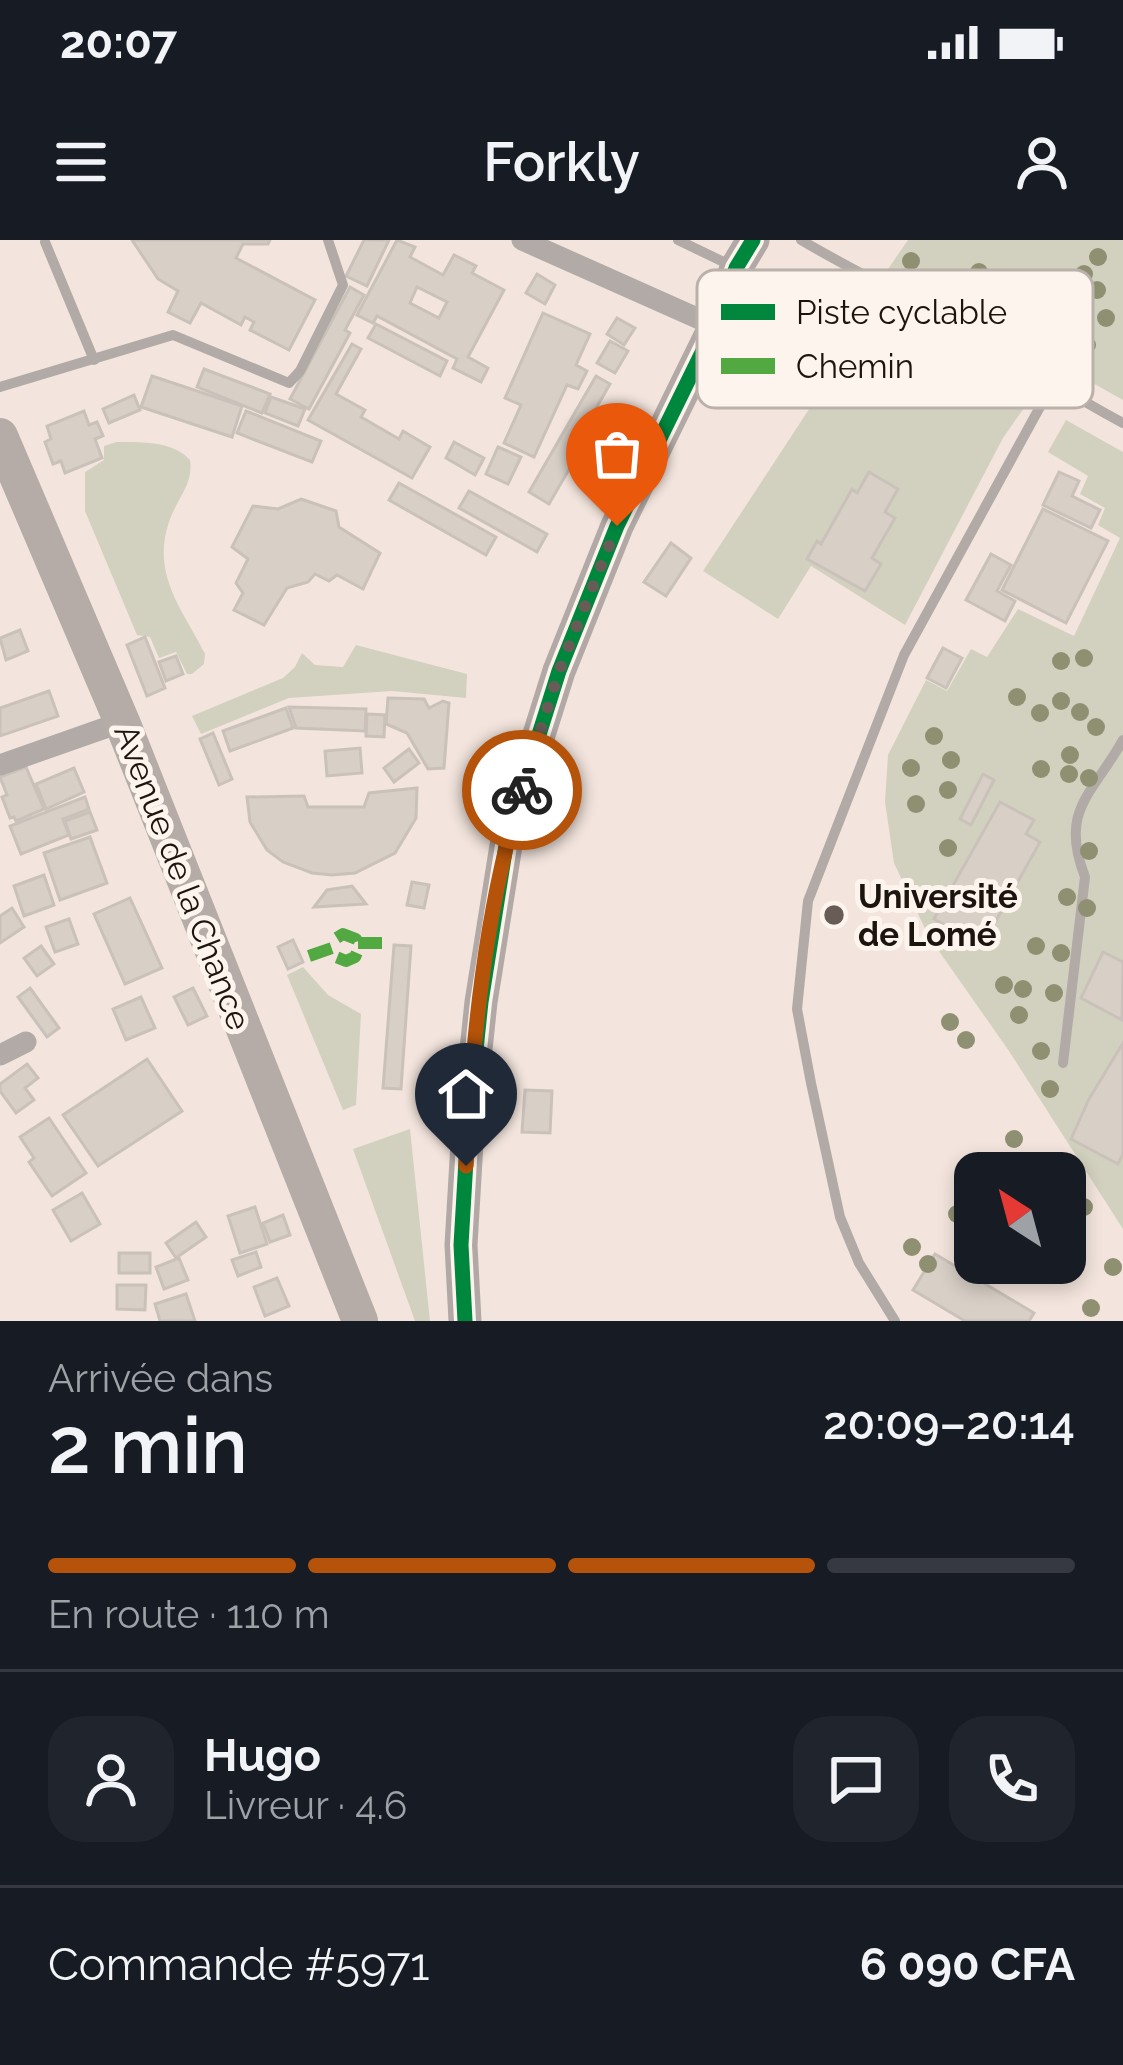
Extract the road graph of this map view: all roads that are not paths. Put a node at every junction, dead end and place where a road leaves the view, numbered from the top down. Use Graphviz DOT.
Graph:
graph roads {
  1 [pos="328,240"];
  2 [pos="521,240"];
  3 [pos="678,240"];
  4 [pos="801,240"];
  5 [pos="45,242"];
  6 [pos="745,254"];
  7 [pos="851,270"];
  8 [pos="697,318"];
  9 [pos="94,360"];
  10 [pos="697,363"];
  11 [pos="0,387"];
  12 [pos="1093,407"];
  13 [pos="1039,408"];
  14 [pos="1123,423"];
  15 [pos="4,460"];
  16 [pos="122,722"];
  17 [pos="1123,740"];
  18 [pos="0,765"];
  19 [pos="26,1042"];
  20 [pos="0,1055"];
  21 [pos="1063,1063"];
  22 [pos="360,1321"];
  23 [pos="465,1321"];
  24 [pos="895,1321"];
  1 -- 9 [label="lane"];
  2 -- 8 [label="street"];
  3 -- 6 [label="lane"];
  4 -- 7 [label="lane"];
  5 -- 9 [label="lane"];
  9 -- 11 [label="lane"];
  10 -- 23 [label="street"];
  12 -- 14 [label="lane"];
  13 -- 24 [label="lane"];
  15 -- 16 [label="main road, Avenue de la Chance"];
  16 -- 18 [label="street"];
  16 -- 22 [label="main road, Avenue de la Chance"];
  17 -- 21 [label="lane"];
  19 -- 20 [label="street"];
}
